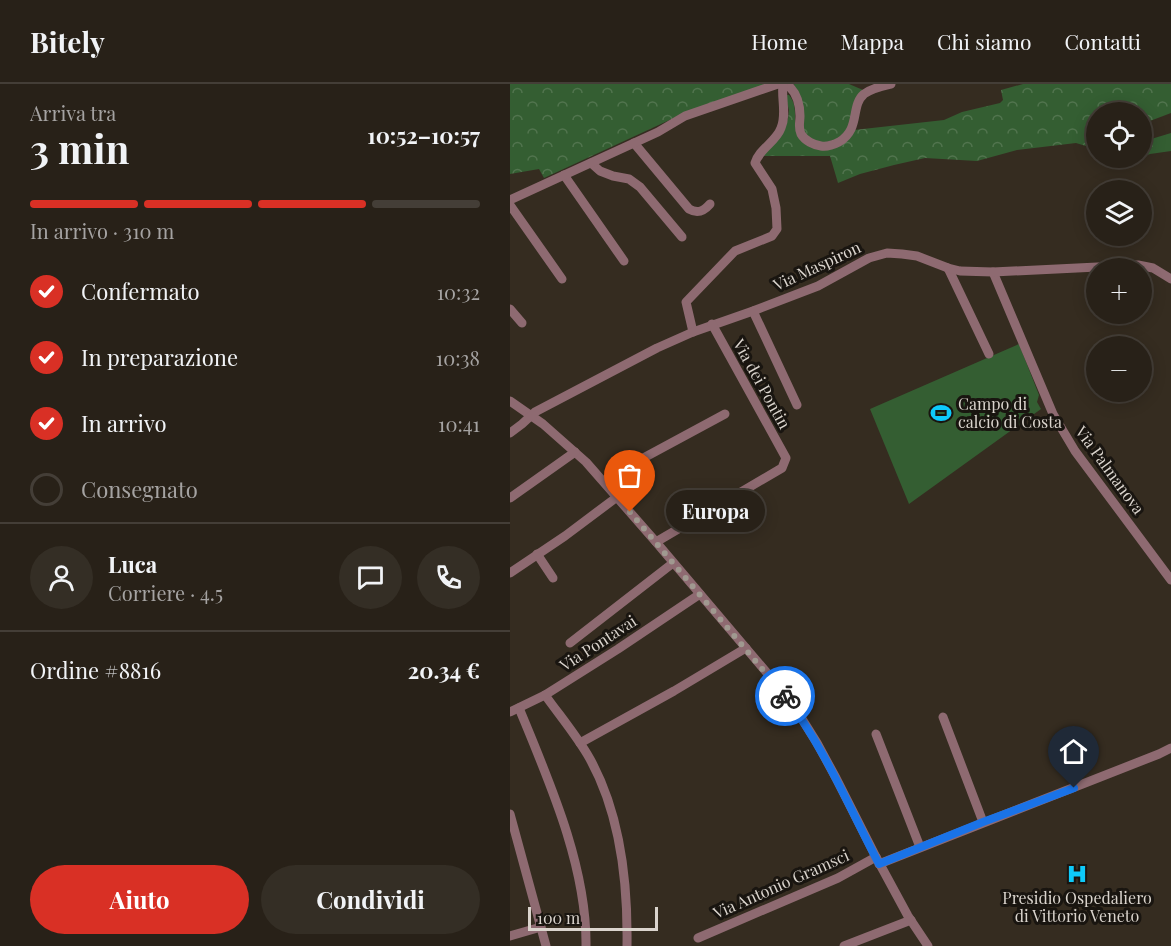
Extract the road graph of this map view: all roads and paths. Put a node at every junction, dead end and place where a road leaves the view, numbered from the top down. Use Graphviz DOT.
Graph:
graph roads {
  1 [pos="783,84"];
  2 [pos="891,84"];
  3 [pos="634,143"];
  4 [pos="591,163"];
  5 [pos="564,175"];
  6 [pos="510,200"];
  7 [pos="710,204"];
  8 [pos="510,205"];
  9 [pos="682,237"];
  10 [pos="624,261"];
  11 [pos="948,268"];
  12 [pos="993,272"];
  13 [pos="562,279"];
  14 [pos="1171,279"];
  15 [pos="510,309"];
  16 [pos="753,311"];
  17 [pos="522,323"];
  18 [pos="712,324"];
  19 [pos="693,332"];
  20 [pos="989,354"];
  21 [pos="510,401"];
  22 [pos="797,405"];
  23 [pos="725,414"];
  24 [pos="531,415"];
  25 [pos="510,432"];
  26 [pos="575,452"];
  27 [pos="606,483"];
  28 [pos="617,497"];
  29 [pos="510,498"];
  30 [pos="656,542"];
  31 [pos="537,554"];
  32 [pos="673,563"];
  33 [pos="510,573"];
  34 [pos="553,578"];
  35 [pos="1171,580"];
  36 [pos="700,594"];
  37 [pos="570,643"];
  38 [pos="746,648"];
  39 [pos="545,695"];
  40 [pos="515,710"];
  41 [pos="943,717"];
  42 [pos="876,735"];
  43 [pos="580,743"];
  44 [pos="1171,748"];
  45 [pos="510,814"];
  46 [pos="983,822"];
  47 [pos="920,847"];
  48 [pos="877,860"];
  49 [pos="911,920"];
  50 [pos="541,927"];
  51 [pos="510,936"];
  52 [pos="698,938"];
  53 [pos="546,946"];
  54 [pos="586,946"];
  55 [pos="627,946"];
  56 [pos="844,946"];
  57 [pos="928,946"];
  1 -- 2 [label="street"];
  1 -- 3 [label="street"];
  1 -- 19 [label="street"];
  3 -- 4 [label="street"];
  3 -- 7 [label="street"];
  4 -- 5 [label="street"];
  4 -- 9 [label="street"];
  5 -- 6 [label="street"];
  5 -- 10 [label="street"];
  8 -- 13 [label="street"];
  11 -- 12 [label="street, Via Maspiron"];
  11 -- 16 [label="street, Via Maspiron"];
  11 -- 20 [label="street"];
  12 -- 14 [label="street, Via Maspiron"];
  12 -- 35 [label="street, Via Palmanova"];
  15 -- 17 [label="street"];
  16 -- 18 [label="street, Via Maspiron"];
  16 -- 22 [label="street"];
  18 -- 19 [label="street, Via Maspiron"];
  18 -- 30 [label="street, Via dei Pontin"];
  19 -- 24 [label="street, Via Maspiron"];
  21 -- 24 [label="street"];
  23 -- 27 [label="street"];
  24 -- 25 [label="street, Via Maspiron"];
  24 -- 26 [label="street"];
  26 -- 27 [label="street"];
  26 -- 29 [label="street"];
  27 -- 28 [label="street"];
  28 -- 30 [label="street"];
  28 -- 31 [label="street"];
  30 -- 32 [label="street"];
  31 -- 33 [label="street"];
  31 -- 34 [label="street"];
  32 -- 36 [label="street"];
  32 -- 37 [label="street"];
  36 -- 38 [label="street"];
  36 -- 39 [label="street, Via Pontavai"];
  38 -- 43 [label="street"];
  38 -- 48 [label="street"];
  39 -- 40 [label="street, Via Pontavai"];
  39 -- 43 [label="street"];
  40 -- 54 [label="street"];
  41 -- 46 [label="street"];
  42 -- 47 [label="street"];
  43 -- 55 [label="street"];
  44 -- 46 [label="street, Via Antonio Gramsci"];
  45 -- 50 [label="street"];
  46 -- 47 [label="street, Via Antonio Gramsci"];
  47 -- 48 [label="street, Via Antonio Gramsci"];
  48 -- 49 [label="street"];
  48 -- 52 [label="street, Via Antonio Gramsci"];
  49 -- 56 [label="street"];
  49 -- 57 [label="street"];
  50 -- 51 [label="street"];
  50 -- 53 [label="street"];
}
